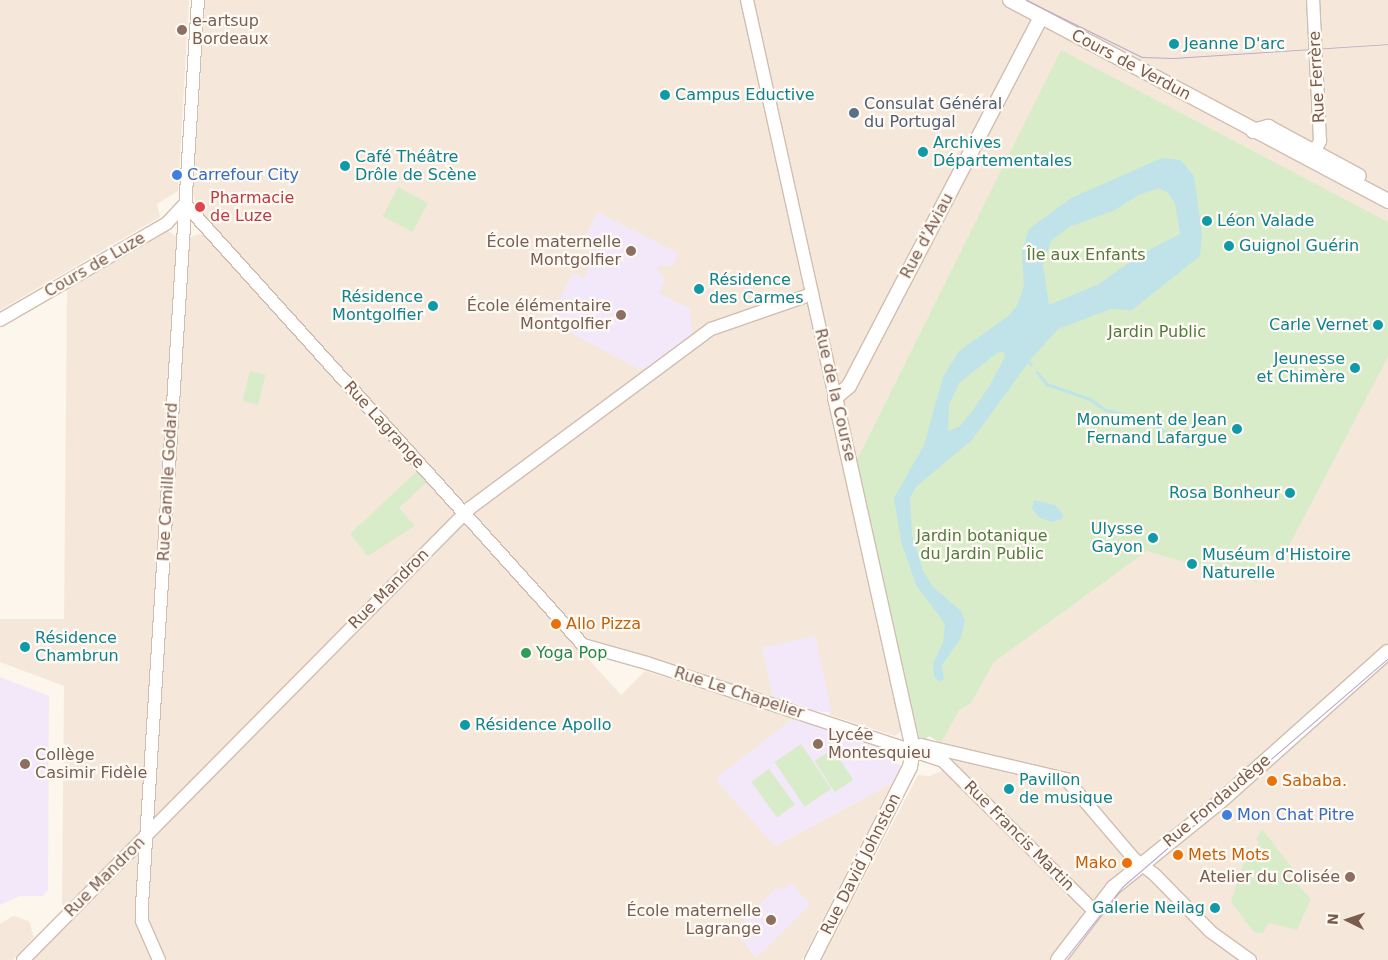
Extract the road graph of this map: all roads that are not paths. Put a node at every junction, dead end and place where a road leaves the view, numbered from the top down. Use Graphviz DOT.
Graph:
graph roads {
  1 [pos="198,0"];
  2 [pos="747,0"];
  3 [pos="1010,0"];
  4 [pos="1313,0"];
  5 [pos="1041,17"];
  6 [pos="1252,130"];
  7 [pos="1280,146"];
  8 [pos="1314,152"];
  9 [pos="1388,191"];
  10 [pos="1388,201"];
  11 [pos="185,204"];
  12 [pos="812,294"];
  13 [pos="0,320"];
  14 [pos="835,398"];
  15 [pos="464,514"];
  16 [pos="583,645"];
  17 [pos="1388,652"];
  18 [pos="913,748"];
  19 [pos="946,756"];
  20 [pos="146,835"];
  21 [pos="1141,864"];
  22 [pos="1094,911"];
  23 [pos="23,960"];
  24 [pos="159,960"];
  25 [pos="812,960"];
  26 [pos="1058,960"];
  27 [pos="1250,960"];
  1 -- 11 [label="street, Rue Camille Godard"];
  2 -- 12 [label="street, Rue de la Course"];
  3 -- 5 [label="main road, Cours de Verdun"];
  4 -- 8 [label="street, Rue Ferrère"];
  5 -- 6 [label="main road, Cours de Verdun"];
  5 -- 14 [label="main road, Rue d'Aviau"];
  6 -- 7 [label="main road, Cours de Verdun"];
  6 -- 8 [label="main road, Cours de Verdun"];
  7 -- 8 [label="street"];
  7 -- 10 [label="main road, Cours de Verdun"];
  8 -- 9 [label="main road, Cours de Verdun"];
  11 -- 13 [label="street, Cours de Luze"];
  11 -- 15 [label="street, Rue Lagrange"];
  11 -- 20 [label="street, Rue Camille Godard"];
  12 -- 14 [label="street, Rue de la Course"];
  12 -- 15 [label="street, Rue Mandron"];
  14 -- 18 [label="main road, Rue de la Course"];
  15 -- 16 [label="street, Rue Lagrange"];
  15 -- 20 [label="street, Rue Mandron"];
  16 -- 18 [label="street, Rue Le Chapelier"];
  17 -- 21 [label="main road, Rue Fondaudège"];
  18 -- 19 [label="street, Rue Le Chapelier"];
  18 -- 25 [label="main road, Rue David Johnston"];
  19 -- 21 [label="street, Rue Le Chapelier"];
  19 -- 22 [label="street, Rue Francis Martin"];
  20 -- 23 [label="street, Rue Mandron"];
  20 -- 24 [label="street, Rue Camille Godard"];
  21 -- 22 [label="main road, Rue Fondaudège"];
  21 -- 27 [label="street, Rue Le Chapelier"];
  22 -- 26 [label="main road, Rue Fondaudège"];
}
